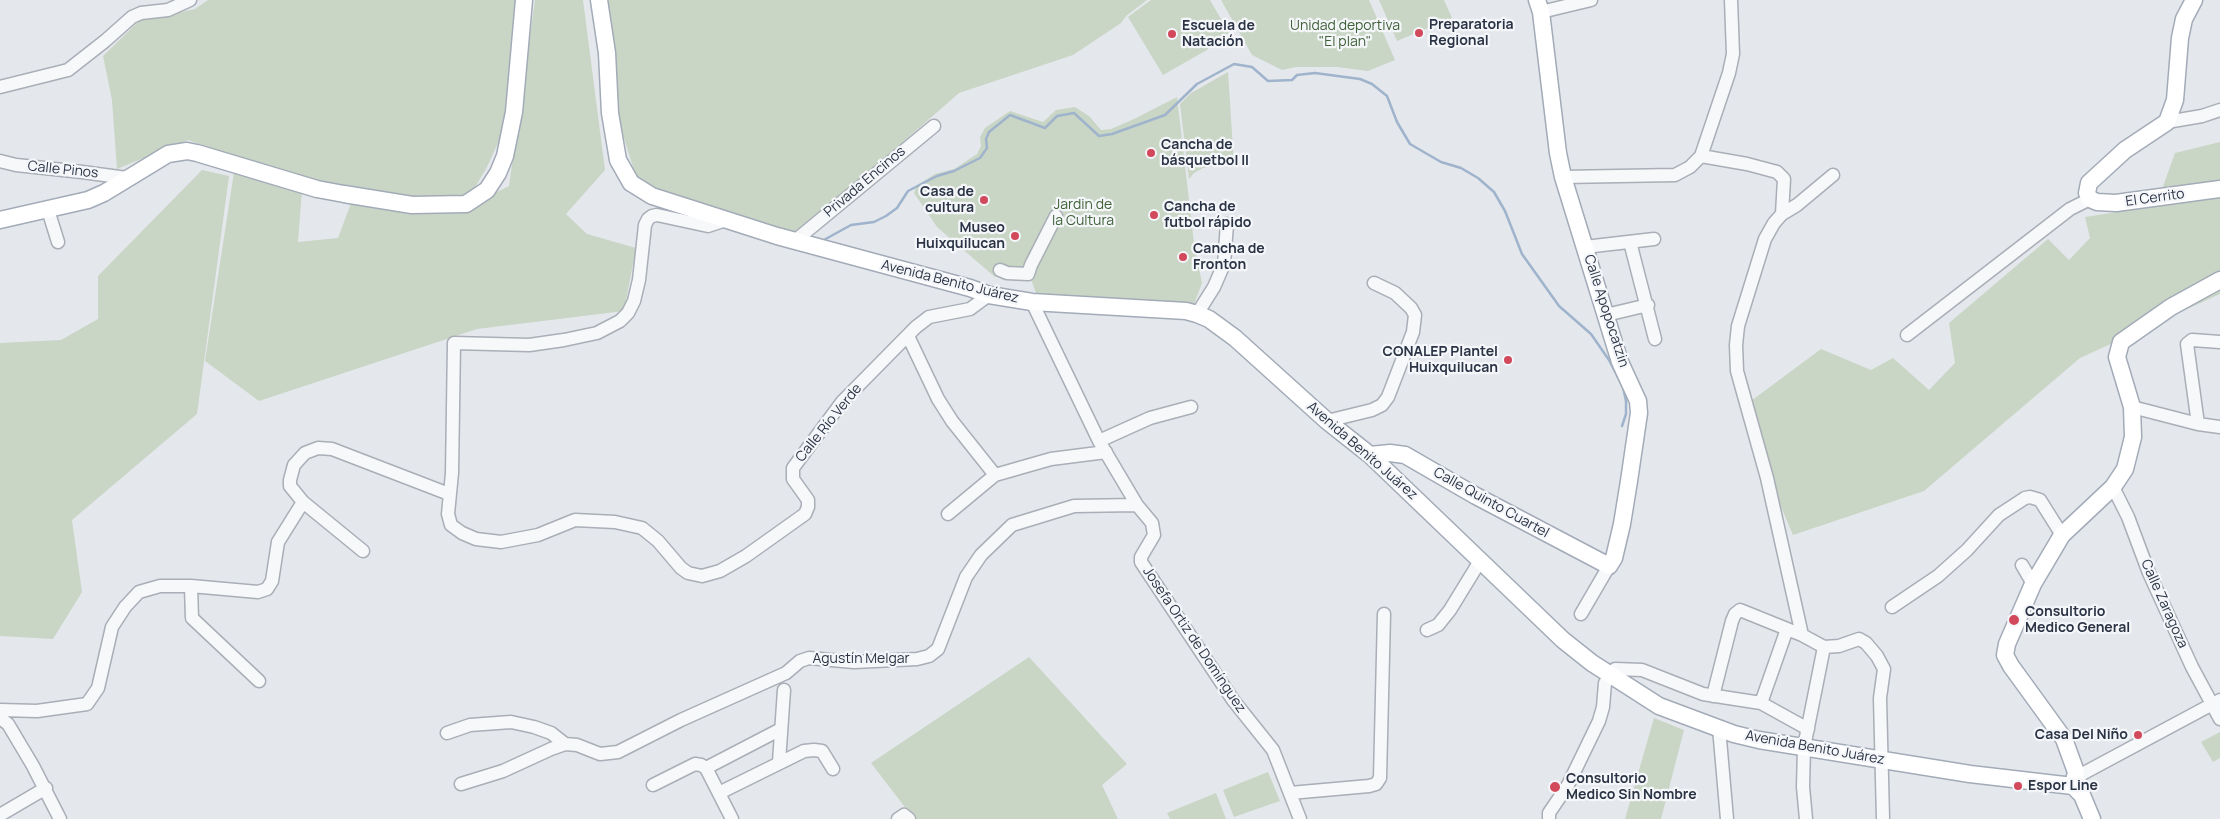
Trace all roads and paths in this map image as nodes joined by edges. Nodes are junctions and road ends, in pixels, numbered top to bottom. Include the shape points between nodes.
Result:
1 (190, 0) edge
2 (524, 0) edge
3 (599, 0) edge
4 (1591, 0) edge
5 (1731, 0) edge
6 (2194, 0) edge
7 (1539, 6) edge
8 (0, 87) edge
9 (2220, 110) edge
10 (2167, 122) junction
11 (934, 126) dead end
12 (1701, 156) junction
13 (0, 161) edge
14 (16, 166) junction
15 (0, 168) edge
16 (1833, 175) dead end
17 (1563, 177) junction
18 (127, 178) junction
19 (2220, 189) edge
20 (2090, 199) junction
21 (48, 210) junction
22 (1782, 214) junction
23 (1056, 216) dead end
24 (0, 220) edge
25 (723, 220) junction
26 (1227, 224) dead end
27 (799, 238) junction
28 (1654, 239) dead end
29 (58, 242) dead end
30 (1630, 242) junction
31 (1585, 247) junction
32 (1000, 270) dead end
33 (2220, 280) edge
34 (1374, 283) dead end
35 (989, 295) junction
36 (1032, 302) junction
37 (1648, 305) junction
38 (1197, 314) junction
39 (1606, 315) junction
40 (1907, 335) dead end
41 (908, 336) junction
42 (1655, 339) dead end
43 (2220, 342) edge
44 (1191, 407) dead end
45 (2132, 407) junction
46 (1327, 421) junction
47 (2198, 424) junction
48 (2220, 426) edge
49 (1099, 441) junction
50 (1106, 452) junction
51 (1370, 455) junction
52 (995, 475) junction
53 (2113, 487) junction
54 (449, 494) junction
55 (303, 502) junction
56 (1137, 505) junction
57 (948, 514) dead end
58 (2062, 535) junction
59 (363, 552) dead end
60 (1480, 561) junction
61 (2022, 565) dead end
62 (1609, 566) junction
63 (2033, 584) junction
64 (191, 586) junction
65 (1892, 607) dead end
66 (1384, 614) dead end
67 (1581, 614) dead end
68 (1787, 629) junction
69 (1426, 630) dead end
70 (1802, 635) junction
71 (1824, 647) junction
72 (1610, 674) junction
73 (259, 681) dead end
74 (784, 690) dead end
75 (1712, 696) junction
76 (1761, 702) junction
77 (2216, 703) edge
78 (0, 710) edge
79 (0, 718) edge
80 (2220, 719) edge
81 (1718, 728) junction
82 (781, 729) junction
83 (1808, 729) junction
84 (447, 733) dead end
85 (564, 744) junction
86 (1804, 747) junction
87 (1882, 760) junction
88 (780, 762) junction
89 (706, 768) junction
90 (833, 769) dead end
91 (461, 784) dead end
92 (654, 785) dead end
93 (2073, 786) junction
94 (46, 788) junction
95 (718, 793) junction
96 (1290, 793) junction
97 (0, 815) edge
98 (60, 819) edge
99 (732, 819) edge
100 (898, 819) edge
101 (909, 819) edge
102 (1300, 819) edge
103 (1549, 819) edge
104 (1727, 819) edge
105 (1806, 819) edge
106 (1883, 819) edge
107 (2092, 819) edge

1 - 8 street via 168,10 132,17 68,70
2 - 18 main road via 514,112 505,156 487,190 466,204 412,205 317,189 186,152 168,154
3 - 25 main road, Avenida Benito Juárez via 614,140 618,160 626,176 652,196
4 - 7 street
5 - 12 street via 1733,54
6 - 10 main road via 2184,19 2175,100
7 - 17 main road, Calle Apopocatzin
9 - 10 street
10 - 20 main road via 2125,150 2089,183 2086,193
11 - 27 street, Privada Encinos
12 - 17 street via 1690,168 1675,175
12 - 22 street via 1777,172 1784,179
13 - 14 street, Calle Pinos
14 - 15 street
14 - 18 street, Calle Pinos
16 - 22 street
17 - 31 main road, Calle Apopocatzin
18 - 21 main road via 88,200
19 - 20 main road, El Cerrito via 2116,203
20 - 40 street via 2070,209
21 - 24 main road
21 - 29 street
22 - 70 street via 1765,240 1738,326 1736,354 1737,371 1767,478
23 - 32 street via 1028,274
25 - 27 main road, Avenida Benito Juárez
25 - 54 street via 708,226 652,216 645,225 634,301 620,321 596,333 529,344 454,343
26 - 38 street via 1224,264
27 - 35 main road, Avenida Benito Juárez
28 - 30 street
30 - 31 street
30 - 37 street
31 - 39 main road, Calle Apopocatzin
33 - 45 main road via 2171,307 2121,342 2116,357
34 - 46 street via 1395,293 1412,308 1414,332 1382,405
35 - 36 main road, Avenida Benito Juárez
35 - 41 street, Calle Río Verde via 970,309 929,317
36 - 38 main road, Avenida Benito Juárez
36 - 49 street, Josefa Ortiz de Domínguez
37 - 39 street
37 - 42 street
38 - 46 main road, Avenida Benito Juárez via 1235,338
39 - 62 main road, Calle Apopocatzin via 1620,362 1638,401 1639,413 1622,524
41 - 52 street via 952,422
41 - 54 street, Calle Río Verde via 842,402 795,464 793,479 808,500 805,514 720,572 702,576 688,573 642,528 615,522 575,520 538,535 501,542 476,539 451,525
43 - 47 street via 2192,340 2187,344
44 - 49 street via 1150,418
45 - 47 street
45 - 53 main road via 2131,445 2125,468
46 - 51 main road, Avenida Benito Juárez
47 - 48 street
49 - 50 street, Josefa Ortiz de Domínguez
50 - 52 street via 1051,459
50 - 56 street, Josefa Ortiz de Domínguez
51 - 60 main road, Avenida Benito Juárez
51 - 62 main road, Calle Quinto Cuartel via 1405,455
52 - 57 street
53 - 58 main road
53 - 77 street, Calle Zaragoza via 2128,517 2148,573 2192,667
54 - 55 street via 358,458 318,448 305,453 291,472 290,486
55 - 59 street
55 - 64 street via 278,542 272,581 267,589 258,592
56 - 85 street, Agustín Melgar via 1074,506 1012,524 981,555 966,577 947,631 938,649 929,656 846,662 809,658 786,673 618,752 600,754 577,745
56 - 96 street, Josefa Ortiz de Domínguez via 1152,522 1154,535 1140,557 1141,562 1233,700 1273,750
58 - 63 main road
58 - 65 street via 2040,500 2025,498 1999,515 1968,550 1938,576
60 - 69 street via 1450,610 1438,625
60 - 72 main road, Avenida Benito Juárez via 1563,640
61 - 63 street
62 - 67 street, Calle Apopocatzin
63 - 93 main road via 2005,655 2064,739 2076,772
64 - 73 street via 192,618
64 - 78 street via 160,586 139,592 125,607 112,627 98,688 86,704 37,711
66 - 96 street via 1380,778 1369,786
68 - 70 street
68 - 75 street via 1744,610 1737,611
68 - 76 street
70 - 71 street
71 - 83 street
71 - 87 street via 1859,639 1883,665 1880,698
72 - 75 street via 1622,668 1642,670
72 - 81 main road, Avenida Benito Juárez via 1659,706
72 - 103 street via 1605,683 1599,721 1568,785 1549,813
74 - 82 street
75 - 76 street
76 - 83 street
77 - 80 street, Calle Zaragoza
77 - 93 street via 2082,774
79 - 94 street via 8,724
81 - 86 main road, Avenida Benito Juárez via 1759,740
81 - 104 street
82 - 88 street
82 - 89 street
83 - 86 street
84 - 85 street via 470,725 511,722 551,733
85 - 91 street via 503,771
86 - 87 main road, Avenida Benito Juárez
86 - 105 street
87 - 93 main road, Avenida Benito Juárez
87 - 106 street
88 - 90 street via 804,751 822,751
88 - 95 street
89 - 92 street via 695,764
89 - 95 street
93 - 107 main road via 2082,795
94 - 97 street
94 - 98 street
95 - 99 street
96 - 102 street, Josefa Ortiz de Domínguez
100 - 101 street via 905,815

